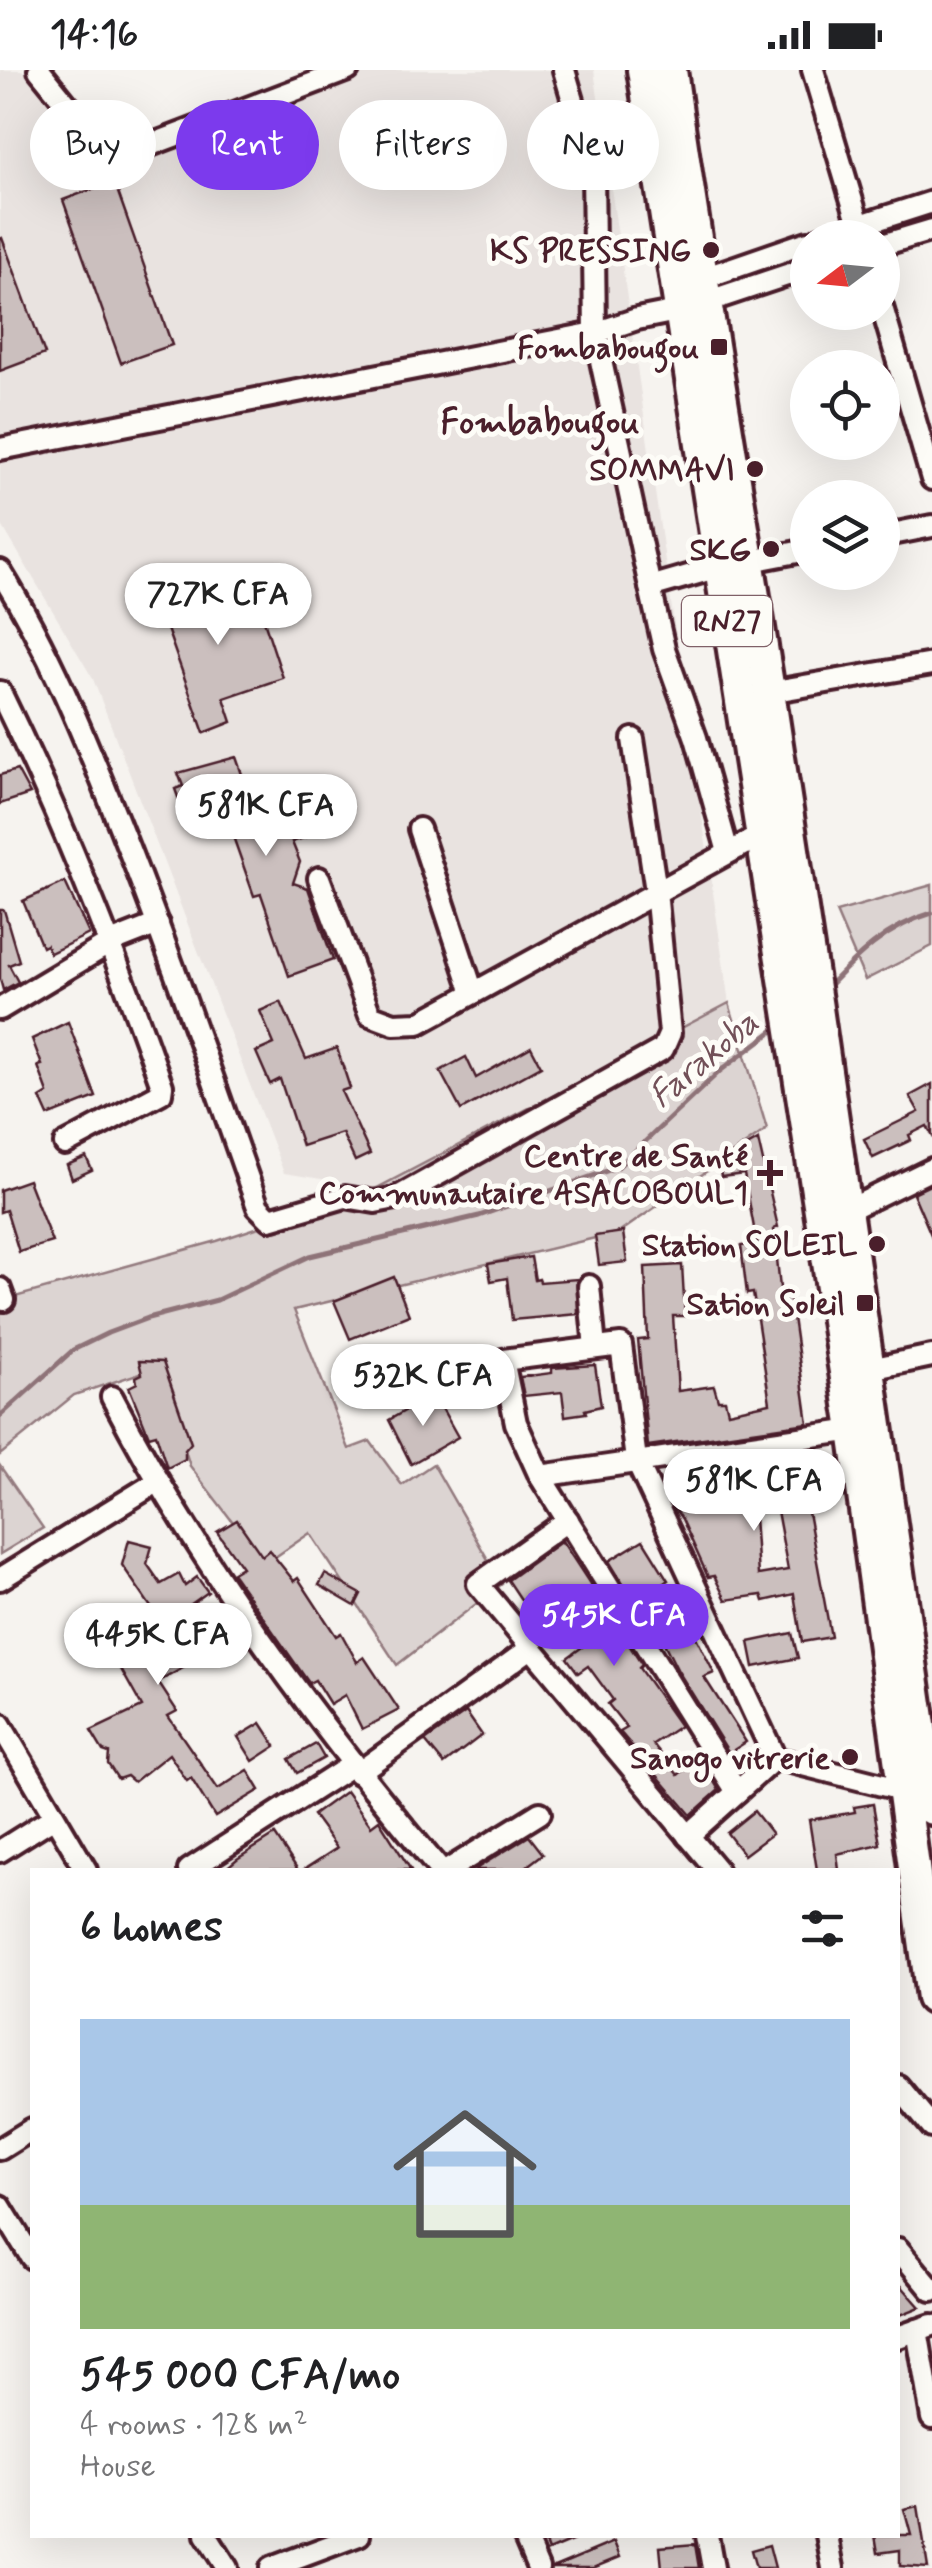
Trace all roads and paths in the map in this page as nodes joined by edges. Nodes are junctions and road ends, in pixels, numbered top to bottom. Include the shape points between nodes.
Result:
1 (40, 70) edge
2 (348, 70) edge
3 (564, 70) edge
4 (644, 70) edge
5 (671, 70) edge
6 (814, 70) edge
7 (932, 202) edge
8 (858, 220) edge
9 (888, 220) edge
10 (932, 230) edge
11 (900, 239) edge
12 (790, 250) edge
13 (790, 272) edge
14 (691, 295) junction
15 (889, 330) edge
16 (595, 333) junction
17 (0, 449) edge
18 (932, 479) edge
19 (932, 526) edge
20 (900, 532) edge
21 (790, 553) edge
22 (733, 564) junction
23 (0, 572) edge
24 (650, 588) junction
25 (932, 664) edge
26 (0, 692) edge
27 (769, 692) junction
28 (633, 739) dead end
29 (420, 829) dead end
30 (760, 835) junction
31 (728, 852) junction
32 (319, 878) dead end
33 (656, 891) junction
34 (158, 924) junction
35 (790, 930) junction
36 (110, 943) junction
37 (473, 992) junction
38 (0, 1009) edge
39 (65, 1144) dead end
40 (932, 1169) edge
41 (834, 1216) junction
42 (840, 1261) junction
43 (589, 1286) dead end
44 (595, 1348) junction
45 (932, 1356) edge
46 (870, 1369) junction
47 (112, 1396) dead end
48 (854, 1430) junction
49 (636, 1460) junction
50 (540, 1476) junction
51 (157, 1482) junction
52 (568, 1520) junction
53 (0, 1579) edge
54 (531, 1648) junction
55 (0, 1724) edge
56 (775, 1758) junction
57 (355, 1769) junction
58 (902, 1790) junction
59 (737, 1792) junction
60 (932, 1809) edge
61 (540, 1812) dead end
62 (54, 1816) junction
63 (688, 1836) junction
64 (0, 1851) edge
65 (85, 1868) edge
66 (192, 1868) edge
67 (442, 1868) edge
68 (447, 1868) edge
69 (715, 1868) edge
70 (932, 1998) edge
71 (900, 2088) edge
72 (932, 2127) edge
73 (30, 2130) edge
74 (0, 2150) edge
75 (0, 2206) edge
76 (900, 2250) edge
77 (30, 2255) edge
78 (932, 2290) edge
79 (916, 2331) edge
80 (932, 2418) edge
81 (208, 2538) edge
82 (352, 2538) edge
83 (525, 2538) edge
84 (708, 2538) edge
85 (828, 2538) edge
86 (227, 2568) edge
87 (272, 2568) edge
88 (538, 2568) edge
89 (713, 2568) edge
90 (833, 2568) edge

1 - 2 street via 94,138 111,150 132,152
3 - 16 street via 594,169
4 - 14 main road, RN27
5 - 14 main road, RN27
6 - 8 street
7 - 9 street
10 - 11 street
12 - 14 street
13 - 14 street
14 - 16 street
14 - 22 main road, RN27
15 - 18 street
16 - 17 street
16 - 24 street
19 - 20 street
21 - 22 street
22 - 24 street
22 - 27 main road, RN27
22 - 30 main road, RN27
23 - 34 street via 72,704
24 - 31 street
25 - 27 street
26 - 36 street
27 - 35 main road, RN27
28 - 33 street
29 - 37 street
30 - 31 street
30 - 35 main road, RN27
31 - 33 street
32 - 37 street via 370,1015 394,1024 419,1022
33 - 34 street via 670,1034 663,1049 396,1198 345,1197 270,1219 258,1207
33 - 37 street
34 - 36 street
35 - 41 main road, RN27
36 - 38 street
36 - 39 street via 162,1090
40 - 41 street
41 - 42 main road, RN27
42 - 46 main road, RN27
42 - 48 main road, RN27
43 - 44 street
44 - 49 street via 620,1345
44 - 50 street via 502,1360 516,1423
45 - 46 street
46 - 60 main road, RN27
47 - 51 street
48 - 49 street
48 - 58 main road, RN27
49 - 50 street
49 - 56 street
50 - 52 street
51 - 53 street
51 - 57 street
52 - 54 street via 478,1584
52 - 59 street
54 - 57 street
54 - 63 street
55 - 62 street
56 - 58 street
56 - 59 street
57 - 66 street
57 - 67 street
58 - 70 main road, RN27
59 - 63 street
61 - 68 street
62 - 64 street
62 - 65 street
63 - 69 street
71 - 72 street
73 - 74 street
75 - 77 street
76 - 78 street
79 - 80 street
81 - 86 street
82 - 87 street
83 - 88 street
84 - 89 street
85 - 90 street

